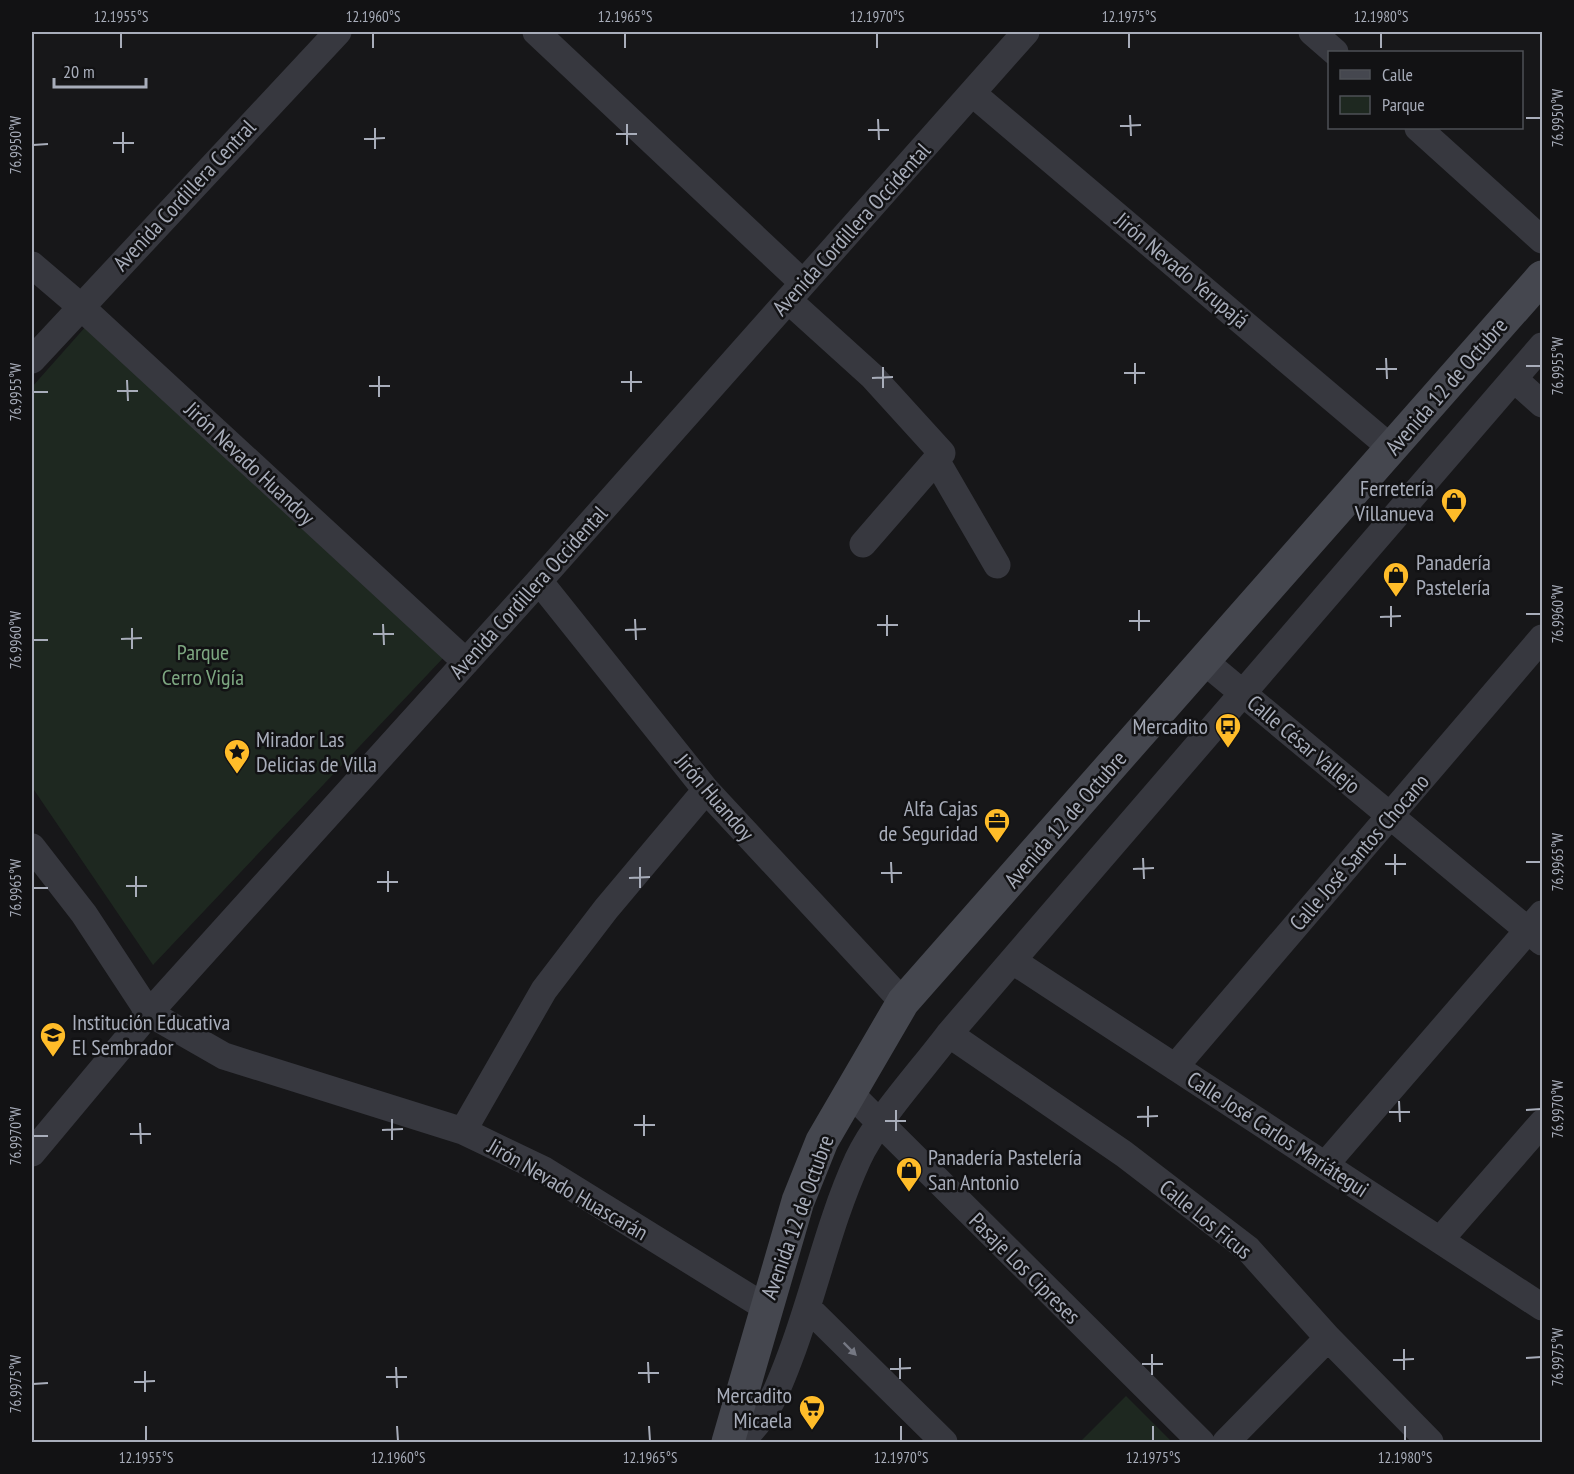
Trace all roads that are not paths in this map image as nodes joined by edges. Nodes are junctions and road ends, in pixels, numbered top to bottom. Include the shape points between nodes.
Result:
1 (338, 32) edge
2 (536, 32) edge
3 (1026, 32) edge
4 (1312, 32) edge
5 (1334, 51) edge
6 (972, 93) junction
7 (1419, 129) edge
8 (1542, 240) edge
9 (32, 266) edge
10 (1542, 277) edge
11 (796, 292) junction
12 (80, 306) junction
13 (1542, 346) edge
14 (32, 360) edge
15 (1514, 379) junction
16 (1542, 404) edge
17 (1392, 448) junction
18 (936, 460) junction
19 (863, 544) dead end
20 (997, 565) dead end
21 (539, 581) junction
22 (1542, 638) edge
23 (1204, 661) junction
24 (466, 662) junction
25 (1243, 693) junction
26 (706, 790) junction
27 (1390, 815) junction
28 (32, 847) edge
29 (1538, 929) edge
30 (1012, 961) junction
31 (903, 1002) junction
32 (149, 1013) junction
33 (949, 1034) junction
34 (1175, 1067) junction
35 (849, 1092) junction
36 (1542, 1123) edge
37 (880, 1124) junction
38 (463, 1131) junction
39 (32, 1153) edge
40 (1325, 1165) junction
41 (1440, 1240) junction
42 (765, 1307) junction
43 (1542, 1307) edge
44 (808, 1308) junction
45 (1328, 1338) junction
46 (728, 1443) edge
47 (740, 1443) edge
48 (944, 1443) edge
49 (1201, 1443) edge
50 (1226, 1443) edge
51 (1430, 1443) edge

1 - 12 street, Avenida Cordillera Central
2 - 11 street
3 - 6 street, Avenida Cordillera Occidental
4 - 5 street
6 - 11 street, Avenida Cordillera Occidental
6 - 17 street, Jirón Nevado Yerupajá
7 - 8 street
9 - 12 street, Jirón Nevado Huandoy
10 - 17 street, Avenida 12 de Octubre
11 - 18 street via 942,453
11 - 21 street, Avenida Cordillera Occidental
12 - 14 street, Avenida Cordillera Central
12 - 24 street, Jirón Nevado Huandoy
13 - 15 street, Avenida 12 de Octubre
15 - 16 street
15 - 25 street, Avenida 12 de Octubre
17 - 23 street, Avenida 12 de Octubre
18 - 19 street
18 - 20 street
21 - 24 street, Avenida Cordillera Occidental
21 - 26 street, Jirón Huandoy
22 - 27 street, Calle José Santos Chocano
23 - 25 street, Calle César Vallejo
23 - 31 street, Avenida 12 de Octubre
24 - 32 street, Avenida Cordillera Occidental
25 - 27 street, Calle César Vallejo
25 - 30 street, Avenida 12 de Octubre
26 - 31 street, Jirón Huandoy
26 - 38 street via 544,990
27 - 29 street, Calle César Vallejo
27 - 34 street, Calle José Santos Chocano
28 - 32 street, Jirón Nevado Huascarán via 84,914
29 - 40 street
30 - 33 street, Avenida 12 de Octubre
30 - 34 street, Calle José Carlos Mariátegui
31 - 35 street, Avenida 12 de Octubre
32 - 38 street, Jirón Nevado Huascarán via 224,1056
32 - 39 street, Avenida Cordillera Occidental
33 - 37 street, Avenida 12 de Octubre
33 - 45 street, Calle Los Ficus via 1124,1154 1248,1249
34 - 40 street, Calle José Carlos Mariátegui
35 - 37 street, Pasaje Los Cipreses
35 - 42 street, Avenida 12 de Octubre via 822,1141 798,1201
36 - 41 street
37 - 44 street, Avenida 12 de Octubre via 859,1156 836,1212
37 - 49 street, Pasaje Los Cipreses
38 - 42 street, Jirón Nevado Huascarán via 544,1170
40 - 41 street, Calle José Carlos Mariátegui
41 - 43 street, Calle José Carlos Mariátegui
42 - 46 street, Avenida 12 de Octubre
44 - 47 street, Avenida 12 de Octubre via 767,1411
44 -> 48 street
45 - 50 street
45 - 51 street, Calle Los Ficus

